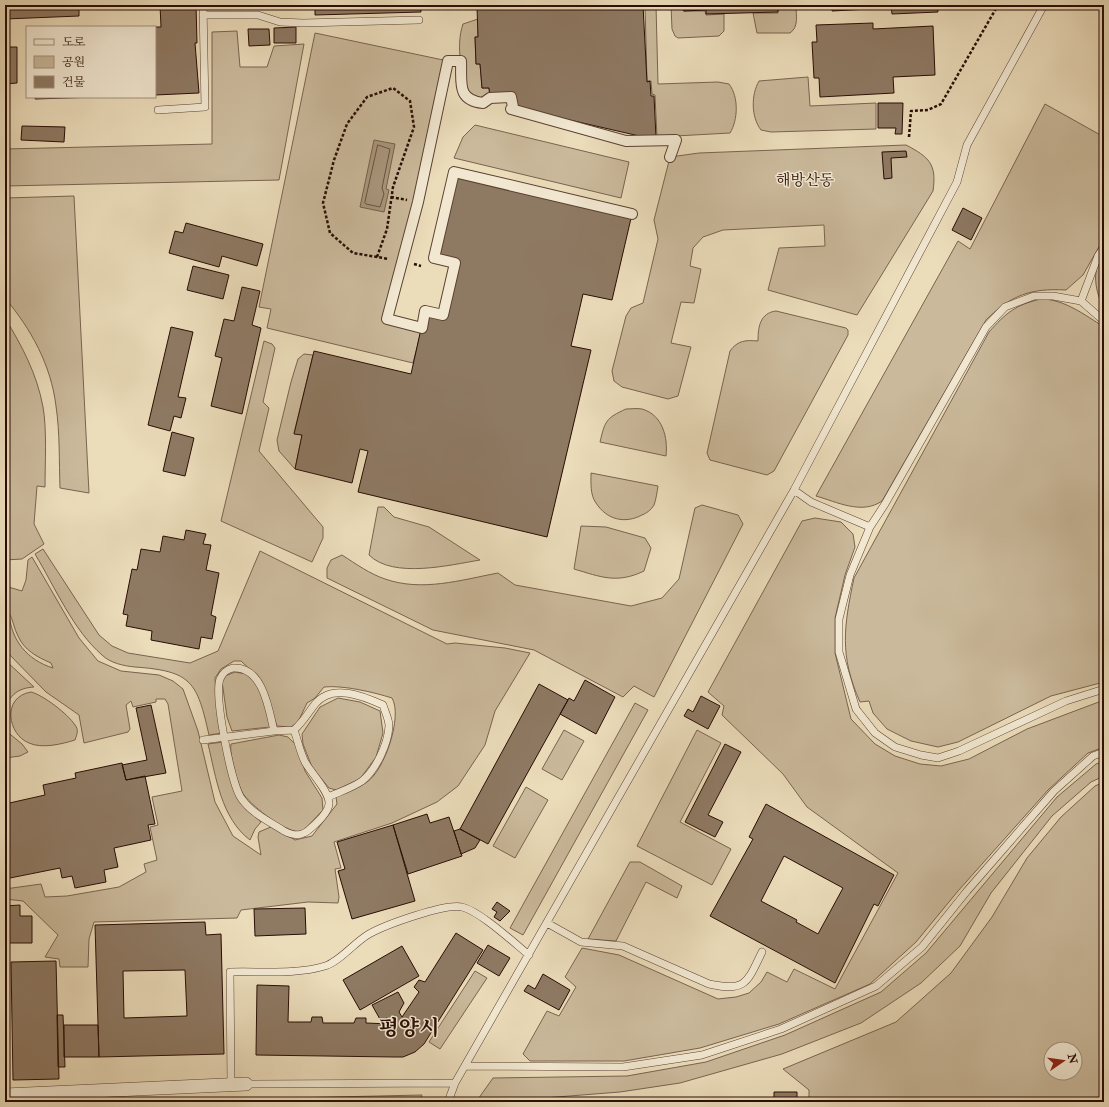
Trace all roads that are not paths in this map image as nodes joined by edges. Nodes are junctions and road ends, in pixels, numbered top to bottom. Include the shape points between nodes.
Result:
1 (203, 5) edge
2 (1044, 5) edge
3 (1098, 5) edge
4 (1104, 9) edge
5 (203, 15) junction
6 (419, 20) dead end
7 (158, 110) dead end
8 (670, 157) dead end
9 (632, 214) dead end
10 (1104, 247) edge
11 (1081, 301) junction
12 (1104, 321) edge
13 (794, 490) junction
14 (870, 527) junction
15 (1104, 689) edge
16 (294, 730) junction
17 (274, 731) junction
18 (225, 737) junction
19 (203, 740) dead end
20 (1104, 752) edge
21 (328, 797) junction
22 (547, 923) junction
23 (762, 952) dead end
24 (529, 955) junction
25 (465, 1066) junction
26 (455, 1083) junction
27 (231, 1084) junction
28 (246, 1084) joint
29 (5, 1095) edge
30 (448, 1102) edge

1 - 5 lane
2 - 13 lane via 968,145 957,182
3 - 4 lane
5 - 6 lane via 258,15 280,22 303,23
5 - 7 lane via 205,107
8 - 9 street via 676,140 626,141 511,109 512,97 490,98 483,103 470,101 462,91 461,61 448,61 418,202 387,319 422,328 426,311 443,315 455,263 434,258 454,172
10 - 11 lane
11 - 12 lane
11 - 14 lane via 1053,296 1034,296 1005,307 986,327
13 - 14 lane via 811,502
13 - 22 lane
14 - 15 lane via 850,575 838,619 839,652 856,709 875,733 895,747 938,758 959,751 1066,701
16 - 17 lane
16 - 21 lane via 304,761
16 - 21 lane via 316,702 326,694 337,692 365,697 383,706 389,725 380,757 364,779
17 - 18 lane
17 - 18 lane via 268,704 259,683 246,671 230,668 224,672 220,680 219,699
18 - 19 lane
18 - 21 lane via 236,789 242,800 264,819 291,834 305,834 325,813 329,804
20 - 25 lane via 1093,756 1054,791 922,947 876,986 781,1029 702,1055 623,1067
22 - 23 lane via 581,942 623,946 709,984 724,988 742,985 749,978
22 - 24 lane
24 - 25 lane
24 - 27 lane via 474,913 461,907 441,909 390,924 368,935 326,966 301,970 230,972
25 - 26 lane
26 - 28 lane
26 - 30 lane
27 - 28 street
27 - 29 street

